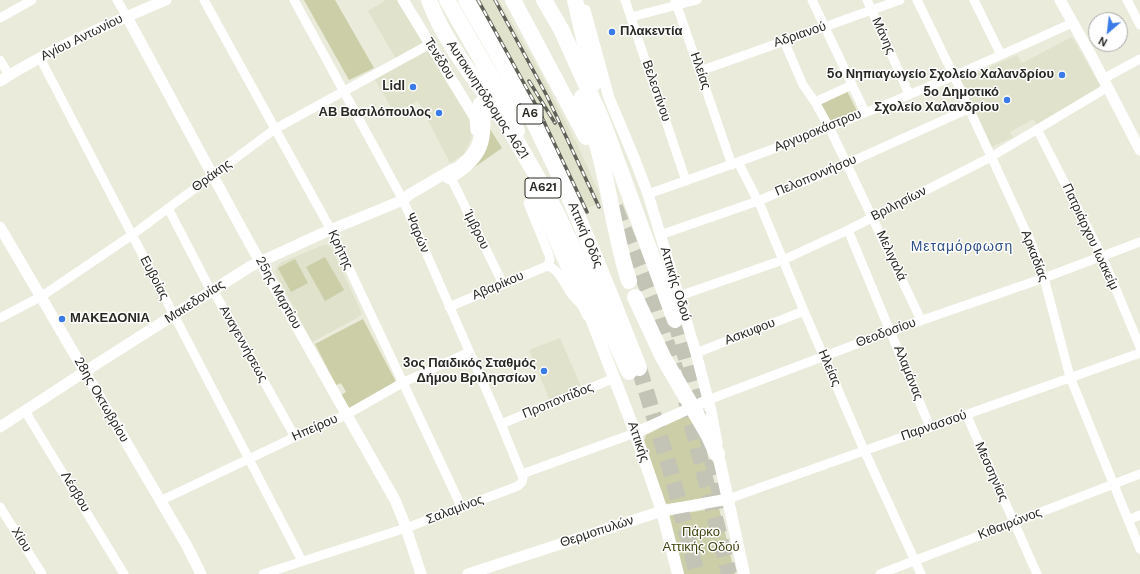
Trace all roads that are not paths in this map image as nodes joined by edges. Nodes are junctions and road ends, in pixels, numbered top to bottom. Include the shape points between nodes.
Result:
1 (32, 0) edge
2 (117, 0) edge
3 (166, 0) edge
4 (204, 0) edge
5 (294, 0) edge
6 (402, 0) edge
7 (422, 0) edge
8 (429, 0) edge
9 (438, 0) edge
10 (447, 0) edge
11 (466, 0) edge
12 (513, 0) edge
13 (525, 0) edge
14 (536, 0) edge
15 (544, 0) edge
16 (575, 0) edge
17 (582, 0) edge
18 (625, 0) edge
19 (697, 0) edge
20 (812, 0) edge
21 (867, 0) edge
22 (900, 0) edge
23 (917, 0) edge
24 (974, 0) edge
25 (1060, 0) edge
26 (1127, 0) edge
27 (675, 3) edge
28 (871, 10) junction
29 (127, 17) junction
30 (0, 18) edge
31 (432, 18) junction
32 (631, 18) junction
33 (1072, 22) junction
34 (1140, 25) edge
35 (825, 26) junction
36 (784, 41) junction
37 (430, 44) junction
38 (1001, 56) junction
39 (40, 58) junction
40 (1140, 59) edge
41 (0, 60) edge
42 (700, 71) junction
43 (954, 76) junction
44 (4, 78) edge
45 (1106, 83) junction
46 (852, 85) junction
47 (344, 91) junction
48 (910, 94) junction
49 (814, 102) junction
50 (968, 109) junction
51 (478, 111) junction
52 (865, 112) junction
53 (593, 128) junction
54 (829, 128) junction
55 (275, 129) junction
56 (1037, 129) junction
57 (1139, 146) edge
58 (991, 157) junction
59 (735, 164) junction
60 (846, 164) junction
61 (213, 176) junction
62 (449, 176) junction
63 (560, 178) junction
64 (686, 181) junction
65 (648, 194) junction
66 (532, 198) junction
67 (403, 200) junction
68 (758, 201) junction
69 (168, 208) junction
70 (545, 216) junction
71 (873, 217) junction
72 (0, 227) edge
73 (331, 230) junction
74 (848, 230) junction
75 (132, 235) junction
76 (660, 235) junction
77 (1140, 242) edge
78 (1102, 256) junction
79 (783, 260) junction
80 (260, 261) junction
81 (547, 266) junction
82 (1044, 278) junction
83 (629, 281) dead end
84 (503, 284) junction
85 (213, 290) junction
86 (42, 296) junction
87 (679, 296) junction
88 (635, 297) dead end
89 (449, 307) junction
90 (804, 311) junction
91 (588, 313) junction
92 (174, 316) junction
93 (0, 318) edge
94 (676, 320) tunnel mouth
95 (921, 320) junction
96 (891, 331) junction
97 (1140, 347) edge
98 (469, 352) junction
99 (696, 353) junction
100 (1140, 353) edge
101 (824, 357) junction
102 (84, 372) junction
103 (628, 373) junction
104 (1070, 377) junction
105 (402, 383) junction
106 (708, 400) junction
107 (692, 407) junction
108 (25, 411) junction
109 (966, 414) junction
110 (346, 415) junction
111 (501, 424) junction
112 (930, 427) junction
113 (0, 428) edge
114 (635, 433) junction
115 (295, 437) junction
116 (864, 450) junction
117 (717, 454) junction
118 (249, 459) junction
119 (522, 474) junction
120 (1140, 474) edge
121 (1113, 484) junction
122 (728, 499) junction
123 (160, 501) junction
124 (0, 507) edge
125 (462, 508) junction
126 (662, 511) junction
127 (1140, 515) edge
128 (1128, 520) junction
129 (1013, 523) junction
130 (406, 528) junction
131 (1140, 550) edge
132 (915, 560) junction
133 (302, 561) junction
134 (42, 574) edge
135 (124, 574) edge
136 (200, 574) edge
137 (263, 574) edge
138 (421, 574) edge
139 (468, 574) edge
140 (678, 574) edge
141 (744, 574) edge
142 (880, 574) edge
143 (921, 574) edge
144 (1037, 574) edge

1 - 30 street
2 - 29 street
3 - 29 street, Αγίου Αντωνίου
4 - 55 street, Κρήτης
5 - 47 street, Ψαρών
6 - 37 street, Τενέδου
7 - 31 highway
8 - 31 highway, Αυτοκινητόδρομος Α621 / Α621
9 - 63 highway via 491,86
10 - 66 highway via 511,112
11 - 63 highway, Αττική Οδός / Α6 via 513,83
12 - 53 highway
13 - 53 highway
14 - 53 highway via 554,32
15 - 53 highway via 576,59
16 - 53 highway
17 - 65 street, Αττικής Οδού via 609,98
18 - 32 street, Βελεστίνου
19 - 27 street
20 - 35 street
21 - 28 street, Μάνης
22 - 28 street, Αδριανού
23 - 43 street, Αρκαδίας
24 - 38 street
25 - 33 street
26 - 34 street
27 - 32 street
27 - 42 street, Ηλείας
28 - 35 street, Αδριανού
28 - 48 street, Μάνης
29 - 39 street, Αγίου Αντωνίου
29 - 61 street, 25ης Μαρτίου
31 - 51 highway via 442,43
31 - 103 highway, Αυτοκινητόδρομος Α621 / Α621 via 512,134 540,182 560,220
32 - 64 street, Βελεστίνου
33 - 38 street, Αργυροκάστρου
33 - 45 street
35 - 36 street, Αδριανού
35 - 46 street
36 - 42 street, Αδριανού
36 - 49 street, Μελιγαλά via 803,85
37 - 47 street, Θράκης
37 - 51 street, Τενέδου
38 - 43 street, Αργυροκάστρου
39 - 44 street, Αγίου Αντωνίου
39 - 75 street, Ευβοίας
40 - 45 street, Βριλησίων
41 - 44 street
42 - 59 street, Ηλείας
43 - 48 street, Αργυροκάστρου
43 - 50 street, Αρκαδίας
45 - 56 street, Βριλησίων
45 - 57 street
46 - 49 street
46 - 52 street
47 - 55 street, Θράκης
47 - 67 street, Ψαρών
48 - 52 street, Αργυροκάστρου
49 - 54 street, Μελιγαλά
50 - 58 street, Αρκαδίας
50 - 60 street, Πελοποννήσου
51 - 62 highway via 483,127 481,141 467,164
51 - 67 street, Μακεδονίας via 476,136 463,162
51 - 70 highway via 515,156
52 - 54 street, Αργυροκάστρου
53 - 83 highway
53 - 94 highway
54 - 59 street, Αργυροκάστρου
54 - 60 street, Μελιγαλά
55 - 61 street, Θράκης
55 - 73 street, Κρήτης
56 - 58 street, Βριλησίων
56 - 78 street, Πατριάρχου Ιωακείμ
58 - 71 street, Βριλησίων
58 - 82 street, Αρκαδίας via 1032,245
59 - 64 street, Αργυροκάστρου
59 - 68 street, Ηλείας
60 - 68 street, Πελοποννήσου
60 - 71 street, Μελιγαλά
61 - 69 street, Θράκης
61 - 80 street, 25ης Μαρτίου
62 - 67 street, Μακεδονίας
62 - 84 street, Ίμβρου
63 - 103 highway, Αττική Οδός / Α6 via 613,300
64 - 65 street, Αργυροκάστρου
65 - 76 street, Αττικής Οδού
66 - 70 highway
66 - 81 street via 549,255
67 - 73 street, Μακεδονίας
67 - 89 street, Ψαρών
68 - 76 street, Πελοποννήσου
68 - 79 street, Ηλείας
69 - 75 street, Θράκης
69 - 85 street, Αναγεννήσεως
70 - 91 highway
71 - 74 street, Βριλησίων
71 - 95 street, Μελιγαλά
72 - 86 street, 28ης Οκτωβρίου
73 - 80 street, Μακεδονίας
73 - 105 street, Κρήτης
74 - 79 street, Βριλησίων
74 - 96 street, Αλαμάνας
75 - 86 street, Θράκης
75 - 92 street, Ευβοίας
76 - 87 street, Αττικής Οδού
77 - 78 street, Θεοδοσίου
78 - 82 street, Θεοδοσίου
78 - 97 street, Πατριάρχου Ιωακείμ
79 - 87 street, Βριλησίων
79 - 90 street, Ηλείας
80 - 85 street, Μακεδονίας
80 - 110 street, 25ης Μαρτίου
81 - 84 street, Αβαρίκου
81 - 91 street via 556,271
82 - 95 street, Θεοδοσίου
82 - 104 street, Αρκαδίας
84 - 89 street, Αβαρίκου
85 - 92 street, Μακεδονίας
85 - 115 street, Αναγεννήσεως
86 - 93 street, Θράκης
86 - 102 street, 28ης Οκτωβρίου
87 - 99 street, Αττικής Οδού
88 - 107 highway via 663,357
89 - 98 street, Ψαρών
90 - 99 street, Ασκυφου
90 - 101 street, Ηλείας
91 - 103 main road, Αττικής
92 - 102 street, Μακεδονίας
92 - 118 street, Ευβοίας
95 - 96 street, Θεοδοσίου
96 - 101 street, Θεοδοσίου
96 - 112 street, Αλαμάνας
98 - 105 street, Ηπείρου
98 - 111 street, Ψαρών
99 - 106 street, Αττικής Οδού
100 - 104 street, Παρνασσού
101 - 106 street, Θεοδοσίου
101 - 116 street, Ηλείας
102 - 108 street, Μακεδονίας
102 - 123 street, 28ης Οκτωβρίου
103 - 111 street, Προποντίδος
103 - 114 main road, Αττικής
104 - 109 street, Παρνασσού
104 - 121 street, Αρκαδίας
105 - 110 street, Ηπείρου
105 - 125 street, Κρήτης
106 - 107 street, Θεοδοσίου
106 - 117 street, Αττικής Οδού
107 - 114 street, Θεοδοσίου
107 - 117 highway
108 - 113 street, Μακεδονίας
108 - 135 street, Λέσβου
109 - 112 street, Παρνασσού
109 - 129 street, Μεσσηνίας
110 - 115 street, Ηπείρου
110 - 130 street, 25ης Μαρτίου via 395,500
111 - 119 street, Ψαρών
112 - 116 street, Παρνασσού
114 - 119 street
114 - 126 main road, Αττικής
115 - 118 street, Ηπείρου
116 - 122 street, Παρνασσού
116 - 132 street, Ηλείας
117 - 122 main road, Αττικής Οδού
118 - 123 street, Ηπείρου
118 - 133 street, Ευβοίας
119 - 125 street, Σαλαμίνος via 521,484
120 - 121 street, Κιθαιρώνος
121 - 128 street, Αρκαδίας
121 - 129 street, Κιθαιρώνος
122 - 126 street, Θερμοπυλών
122 - 141 main road, Αττικής Οδού
123 - 136 street, 28ης Οκτωβρίου via 187,546
124 - 134 street, Χίου
125 - 130 street, Σαλαμίνος
126 - 139 street, Θερμοπυλών
126 - 140 main road, Αττικής
127 - 128 street
128 - 131 street, Αρκαδίας
129 - 132 street, Κιθαιρώνος
129 - 144 street, Μεσσηνίας
130 - 133 street, Σαλαμίνος
130 - 138 street, 25ης Μαρτίου
132 - 142 street, Κιθαιρώνος
132 - 143 street, Ηλείας
133 - 137 street, Σαλαμίνος

